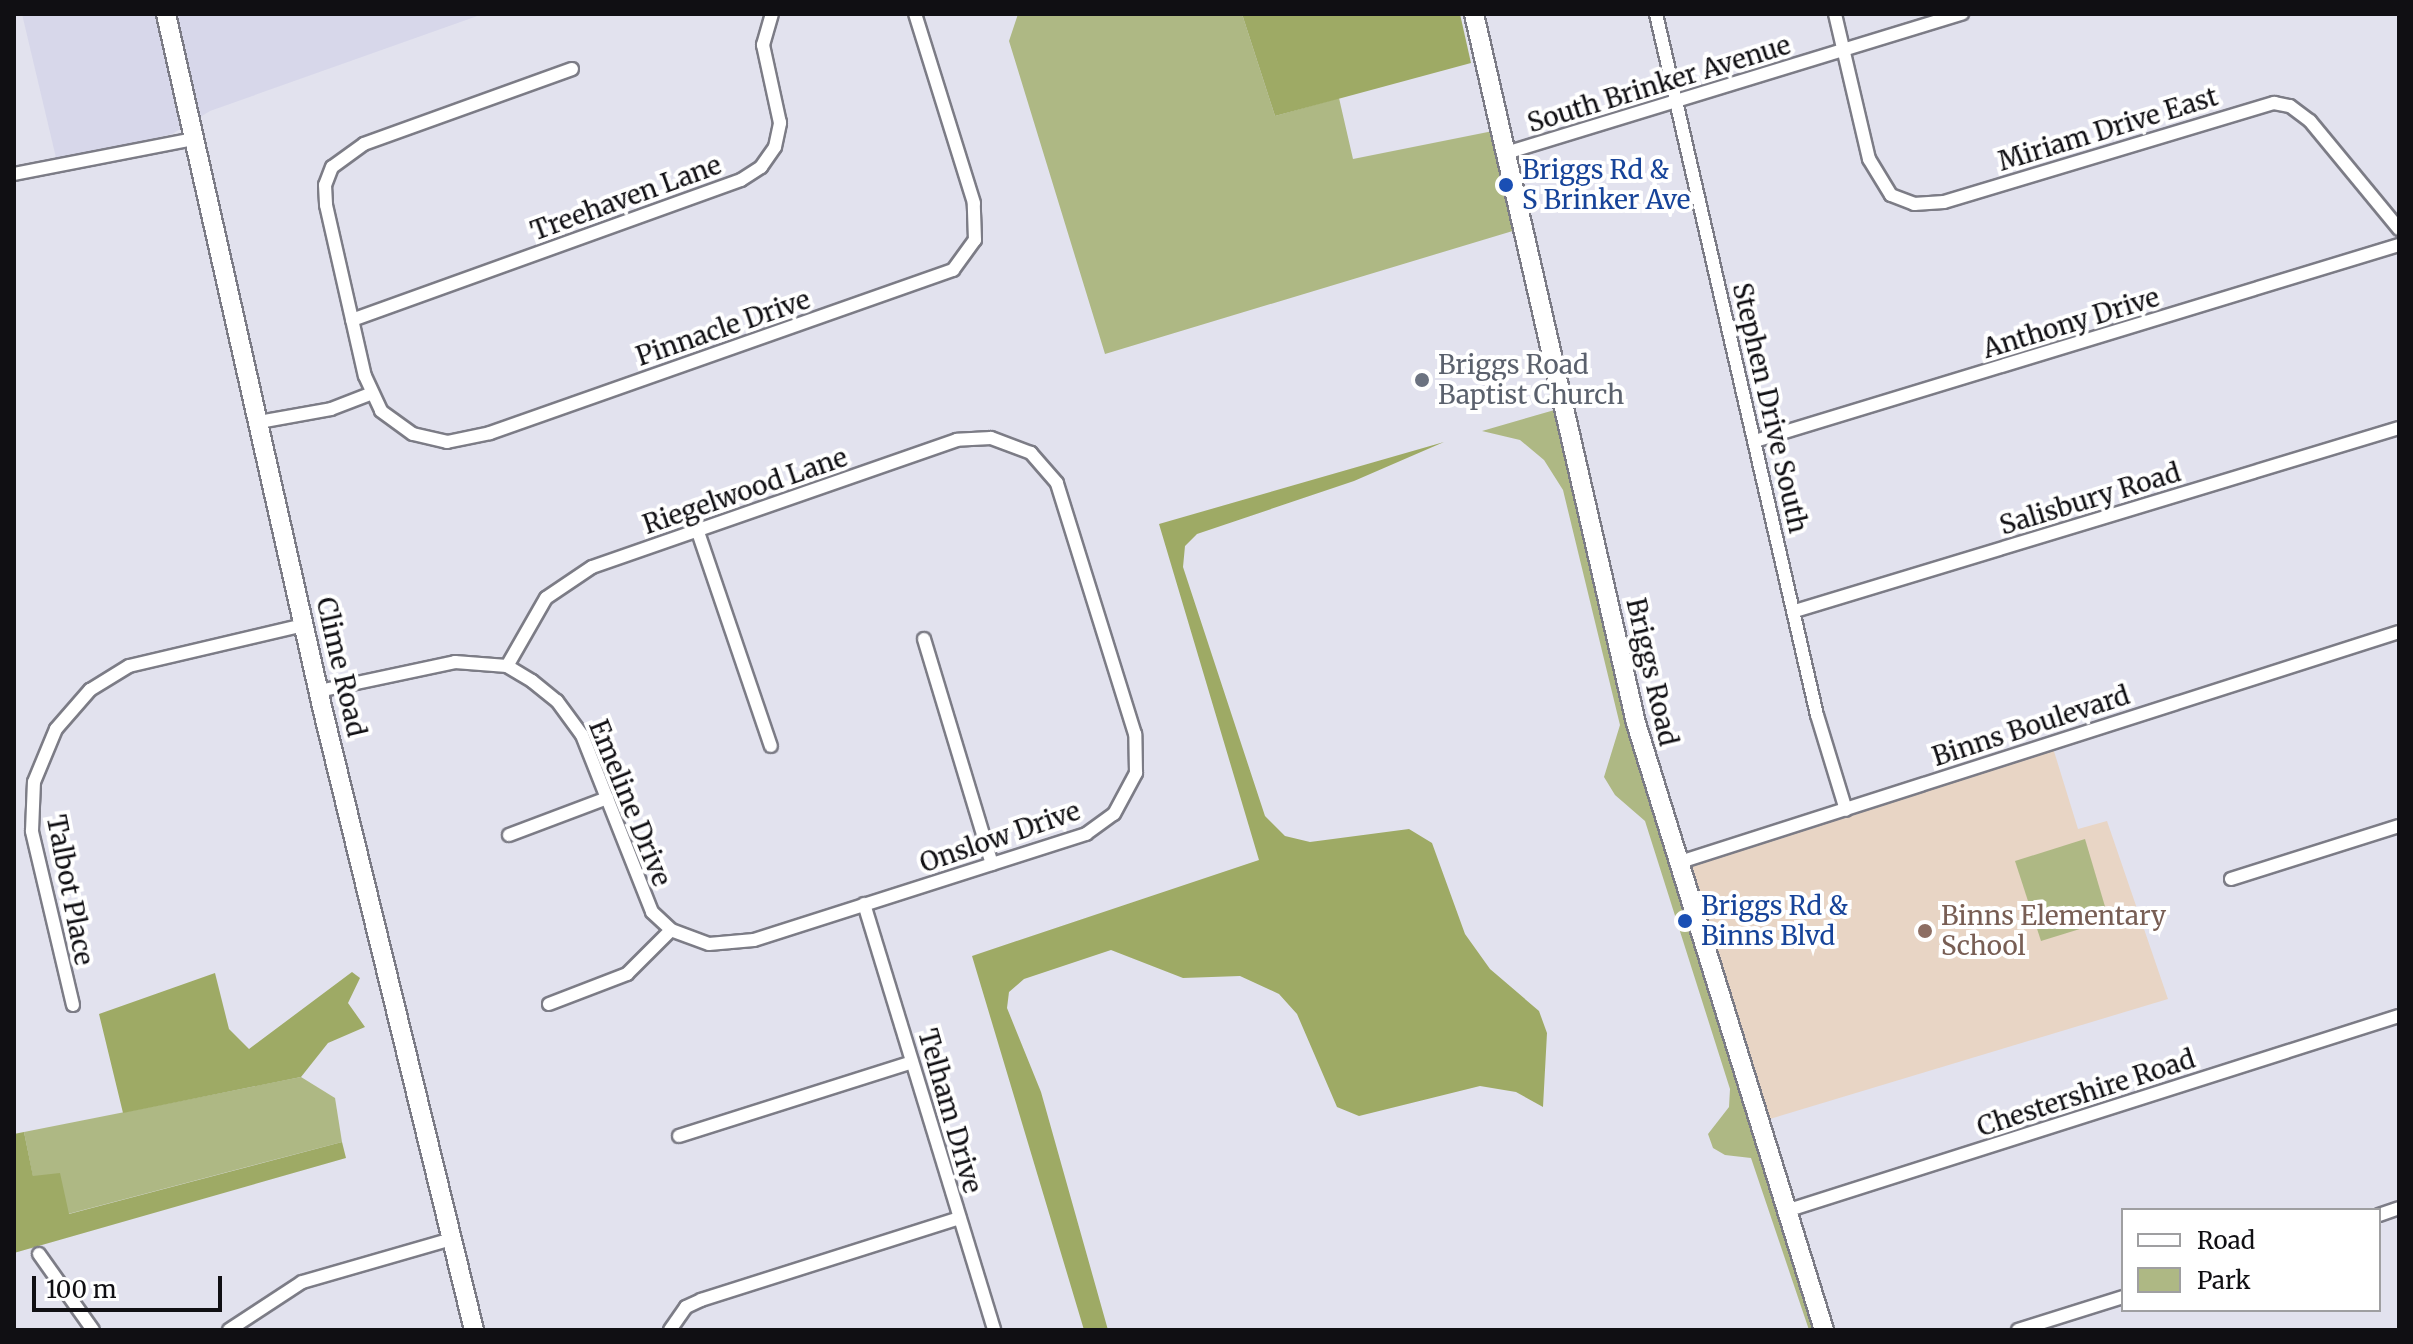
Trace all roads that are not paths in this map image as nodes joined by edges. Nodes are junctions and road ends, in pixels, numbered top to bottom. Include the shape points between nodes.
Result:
1 (166, 14) edge
2 (772, 14) edge
3 (915, 14) edge
4 (1474, 14) edge
5 (1656, 14) edge
6 (1835, 14) edge
7 (1962, 14) edge
8 (1843, 51) junction
9 (572, 69) dead end
10 (1676, 101) junction
11 (194, 139) junction
12 (1506, 153) junction
13 (14, 174) edge
14 (2399, 229) edge
15 (2399, 245) edge
16 (352, 320) junction
17 (370, 394) junction
18 (259, 422) junction
19 (2399, 428) edge
20 (1755, 441) junction
21 (1038, 459) joint
22 (698, 532) junction
23 (1795, 611) junction
24 (304, 625) junction
25 (2399, 632) edge
26 (924, 639) dead end
27 (507, 666) junction
28 (319, 691) junction
29 (771, 746) dead end
30 (607, 798) junction
31 (1846, 810) junction
32 (2399, 826) edge
33 (509, 835) dead end
34 (1677, 863) junction
35 (992, 864) junction
36 (2231, 879) dead end
37 (864, 904) junction
38 (671, 930) junction
39 (549, 1004) dead end
40 (73, 1005) dead end
41 (2399, 1016) edge
42 (912, 1062) junction
43 (679, 1136) dead end
44 (1786, 1211) junction
45 (959, 1218) junction
46 (452, 1239) junction
47 (39, 1254) dead end
48 (2121, 1298) edge
49 (672, 1325) edge
50 (93, 1330) edge
51 (229, 1330) edge
52 (474, 1330) edge
53 (994, 1330) edge
54 (1824, 1330) edge
55 (2018, 1330) edge

1 - 11 street, Clime Road
2 - 16 street, Treehaven Lane via 763,45 780,123 775,147 761,167 741,180
3 - 17 street, Pinnacle Drive via 975,213 975,240 953,270 462,441 413,434 395,424
4 - 12 street, Briggs Road
5 - 10 street, Stephen Drive South
6 - 8 street
7 - 8 street, South Brinker Avenue
8 - 10 street, South Brinker Avenue
8 - 14 street, Miriam Drive East via 1869,159 1891,195 1914,204 1944,202 2274,103 2290,106 2310,121
9 - 16 street via 346,152 325,185
10 - 12 street, South Brinker Avenue
10 - 20 street, Stephen Drive South
11 - 13 street
11 - 18 street, Clime Road
12 - 34 street, Briggs Road via 1636,723
15 - 20 street, Anthony Drive
16 - 17 street
17 - 18 street via 331,409
18 - 24 street, Clime Road
19 - 23 street, Salisbury Road
20 - 23 street, Stephen Drive South
21 - 22 street, Riegelwood Lane via 991,438 957,440
21 - 35 street, Onslow Drive via 1063,499 1138,758 1124,801 1098,827
22 - 27 street, Riegelwood Lane via 592,567 546,598
22 - 29 street
23 - 31 street, Stephen Drive South via 1817,715
24 - 28 street, Clime Road
24 - 40 street, Talbot Place via 129,666 90,690 56,729 34,782 32,831
25 - 31 street, Binns Boulevard
26 - 35 street
27 - 28 street via 429,663
27 - 30 street, Emeline Drive via 573,718
28 - 46 street, Clime Road
30 - 33 street
30 - 38 street, Emeline Drive via 647,902
31 - 34 street, Binns Boulevard
32 - 36 street
34 - 44 street, Briggs Road
35 - 37 street, Onslow Drive
37 - 38 street, Onslow Drive via 724,945
37 - 42 street, Telham Drive
38 - 39 street via 627,974
41 - 44 street, Chestershire Road
42 - 43 street
42 - 45 street, Telham Drive
44 - 54 street, Briggs Road
45 - 49 street via 701,1300
45 - 53 street, Telham Drive
46 - 51 street via 302,1282
46 - 52 street, Clime Road
47 - 50 street
48 - 55 street

